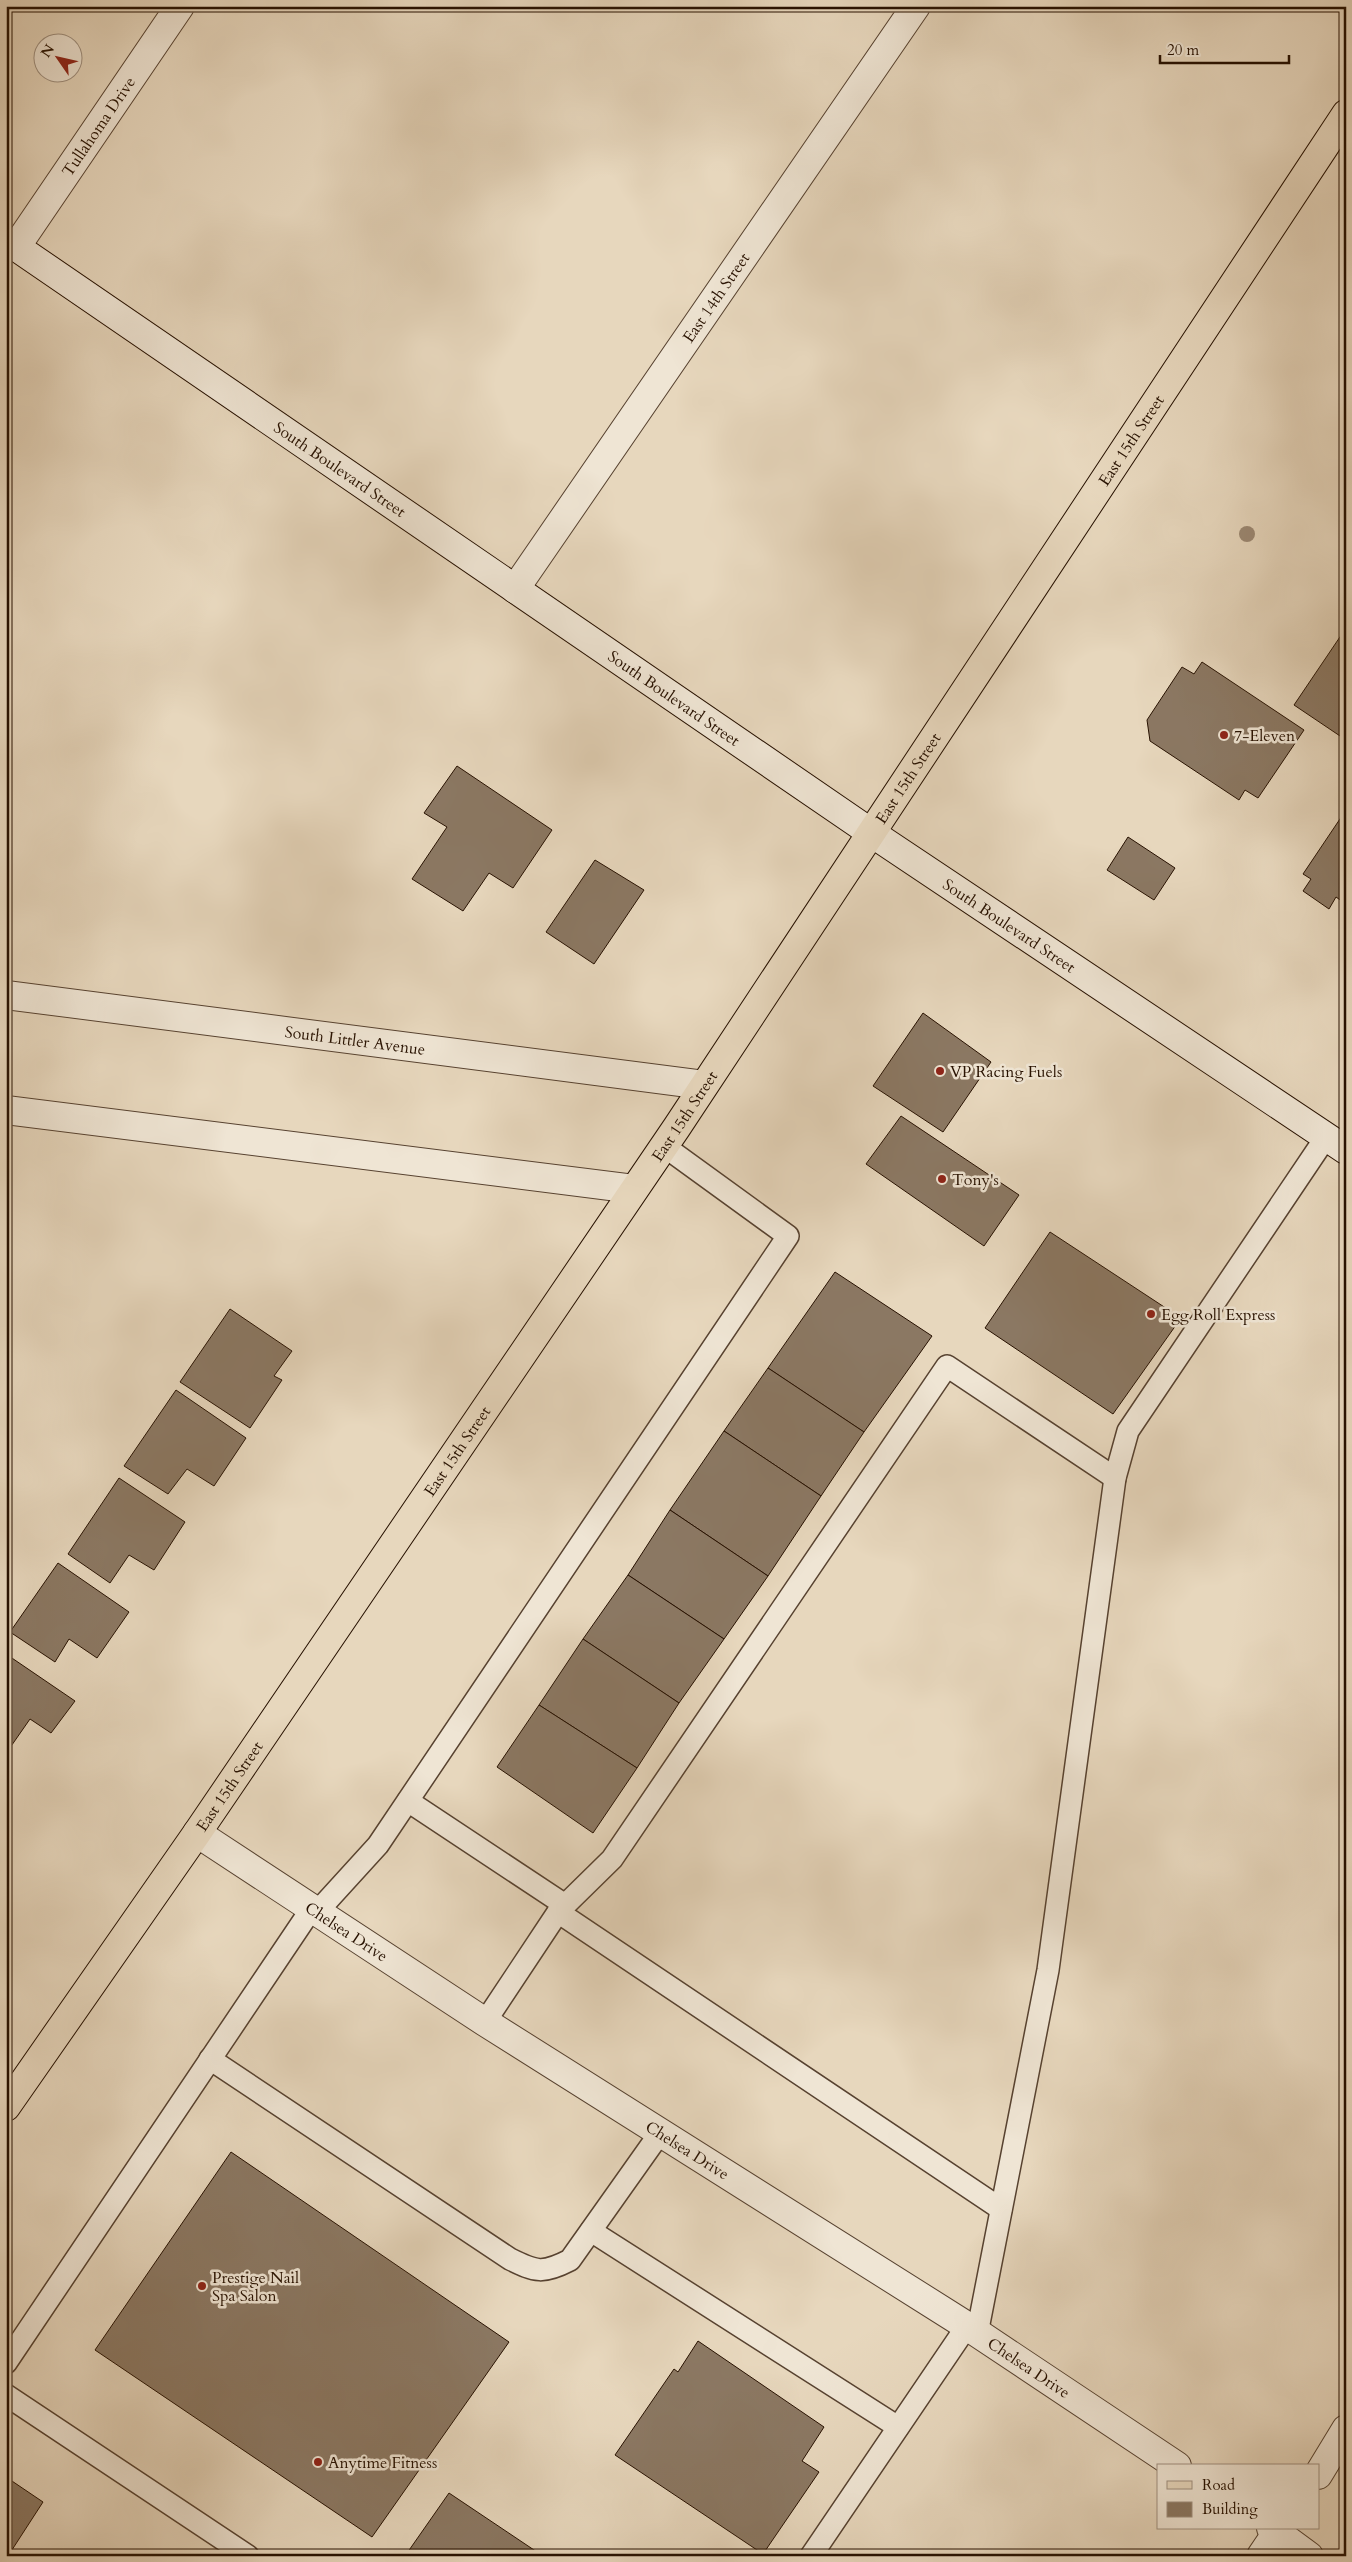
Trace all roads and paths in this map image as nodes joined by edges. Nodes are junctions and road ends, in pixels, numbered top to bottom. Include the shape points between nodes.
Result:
1 (180, 6) edge
2 (916, 6) edge
3 (1346, 114) edge
4 (11, 243) edge
5 (515, 589) junction
6 (870, 832) junction
7 (6, 995) edge
8 (704, 1085) junction
9 (6, 1110) edge
10 (1336, 1144) edge
11 (664, 1146) junction
12 (634, 1189) junction
13 (1115, 1478) junction
14 (408, 1801) junction
15 (197, 1833) junction
16 (562, 1909) junction
17 (315, 1910) junction
18 (485, 2022) junction
19 (210, 2059) junction
20 (6, 2107) edge
21 (660, 2133) junction
22 (1001, 2209) junction
23 (591, 2231) junction
24 (972, 2330) junction
25 (6, 2362) edge
26 (6, 2395) edge
27 (898, 2427) junction
28 (1346, 2429) edge
29 (1174, 2464) edge
30 (1320, 2472) edge
31 (1276, 2530) edge
32 (248, 2556) edge
33 (811, 2556) edge
34 (1261, 2556) edge
35 (1310, 2556) edge

1 - 4 street, Tullahoma Drive
2 - 5 street, East 14th Street
3 - 6 main road, East 15th Street
4 - 5 street, South Boulevard Street
5 - 6 street, South Boulevard Street
6 - 8 main road, East 15th Street
6 - 10 street, South Boulevard Street
7 - 8 street, South Littler Avenue
8 - 11 main road, East 15th Street
9 - 12 street
10 - 13 lane via 1128,1431
11 - 12 main road, East 15th Street
11 - 14 lane via 788,1236
12 - 15 main road, East 15th Street
13 - 16 lane via 947,1366 612,1859
13 - 22 lane via 1048,1970
14 - 16 lane
14 - 17 lane via 378,1845
15 - 17 street, Chelsea Drive
15 - 20 main road, East 15th Street
16 - 18 lane
16 - 22 lane
17 - 18 street, Chelsea Drive
17 - 19 lane
18 - 21 street, Chelsea Drive
19 - 23 lane via 510,2259 533,2270 551,2270 570,2260
19 - 25 lane
21 - 23 lane
21 - 24 street, Chelsea Drive
22 - 24 lane
23 - 27 lane
24 - 27 lane
24 - 29 street, Chelsea Drive
26 - 32 lane
27 - 33 lane
28 - 30 street
31 - 34 street
31 - 35 street

